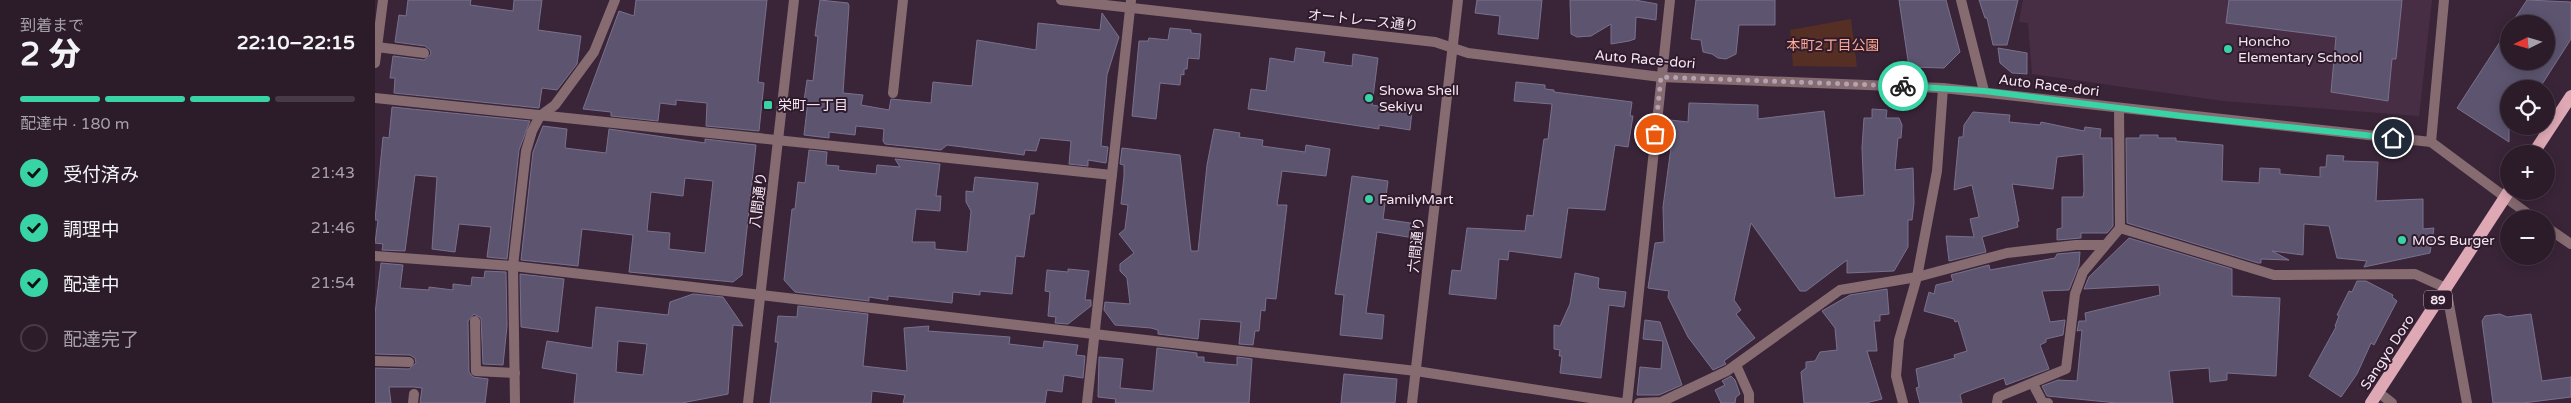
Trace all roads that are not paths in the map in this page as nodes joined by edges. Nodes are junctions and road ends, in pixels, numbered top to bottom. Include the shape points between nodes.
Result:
1 (383, 0) edge
2 (615, 0) edge
3 (794, 0) edge
4 (903, 0) edge
5 (1061, 0) edge
6 (1458, 0) edge
7 (1670, 0) edge
8 (1961, 0) edge
9 (2445, 0) edge
10 (1130, 4) edge
11 (377, 48) junction
12 (1452, 48) junction
13 (424, 53) dead end
14 (375, 63) edge
15 (1661, 77) junction
16 (1943, 88) junction
17 (1984, 91) junction
18 (893, 93) dead end
19 (375, 98) edge
20 (2569, 101) edge
21 (2119, 108) junction
22 (541, 116) junction
23 (779, 142) junction
24 (2431, 142) junction
25 (2539, 145) edge
26 (1112, 175) junction
27 (2500, 189) edge
28 (2503, 200) edge
29 (2514, 200) edge
30 (2525, 210) edge
31 (2120, 228) junction
32 (2555, 233) edge
33 (2571, 244) edge
34 (2104, 245) junction
35 (375, 256) edge
36 (513, 266) junction
37 (1917, 277) junction
38 (2446, 288) junction
39 (761, 296) junction
40 (475, 321) dead end
41 (1094, 334) junction
42 (375, 361) edge
43 (409, 362) dead end
44 (1736, 365) junction
45 (1416, 371) junction
46 (515, 373) junction
47 (2033, 384) junction
48 (2379, 392) junction
49 (515, 403) edge
50 (748, 403) edge
51 (1087, 403) edge
52 (1412, 403) edge
53 (1622, 403) edge
54 (1627, 403) edge
55 (1639, 403) edge
56 (1749, 403) edge
57 (1903, 403) edge
58 (1997, 403) edge
59 (2048, 403) edge
60 (2371, 403) edge
61 (2392, 403) edge
62 (2467, 403) edge

1 - 11 street
2 - 22 street via 594,52 555,105
3 - 23 street, 八間通り
4 - 18 street
5 - 10 street, オートレース通り
6 - 12 street, 六間通り
7 - 15 street
8 - 17 street
9 - 24 street
10 - 12 street, オートレース通り via 1435,42
10 - 26 street
11 - 13 street
11 - 14 street
12 - 15 street, Auto Race-dori via 1469,53
12 - 45 street, 六間通り
15 - 16 street, Auto Race-dori
15 - 54 street
16 - 17 street, Auto Race-dori
16 - 37 street via 1937,171
17 - 21 street, Auto Race-dori
19 - 22 street
20 - 25 main road
21 - 24 street, Auto Race-dori
21 - 31 street
22 - 23 street
22 - 36 street via 526,151
23 - 26 street
23 - 39 street, 八間通り
24 - 27 street
26 - 41 street
28 - 38 main road, Sangyo Doro / 89
29 - 30 street
31 - 34 street
31 - 38 street via 2273,275 2415,274
32 - 33 street
34 - 37 street via 2076,245 2007,254
34 - 47 street via 2083,272 2075,294 2066,369
35 - 36 street
36 - 39 street
36 - 46 street
37 - 44 street via 1840,290
37 - 57 street via 1899,340 1896,376
38 - 48 main road, Sangyo Doro / 89
38 - 62 street
39 - 41 street
39 - 50 street, 八間通り
40 - 46 street via 476,371
41 - 45 street
41 - 51 street
42 - 43 street
44 - 55 street via 1661,402
44 - 56 street via 1749,394
45 - 52 street, 六間通り
45 - 53 street
46 - 49 street
47 - 58 street via 1998,397
47 - 59 street via 2043,403
48 - 60 main road, Sangyo Doro / 89
48 - 61 street

